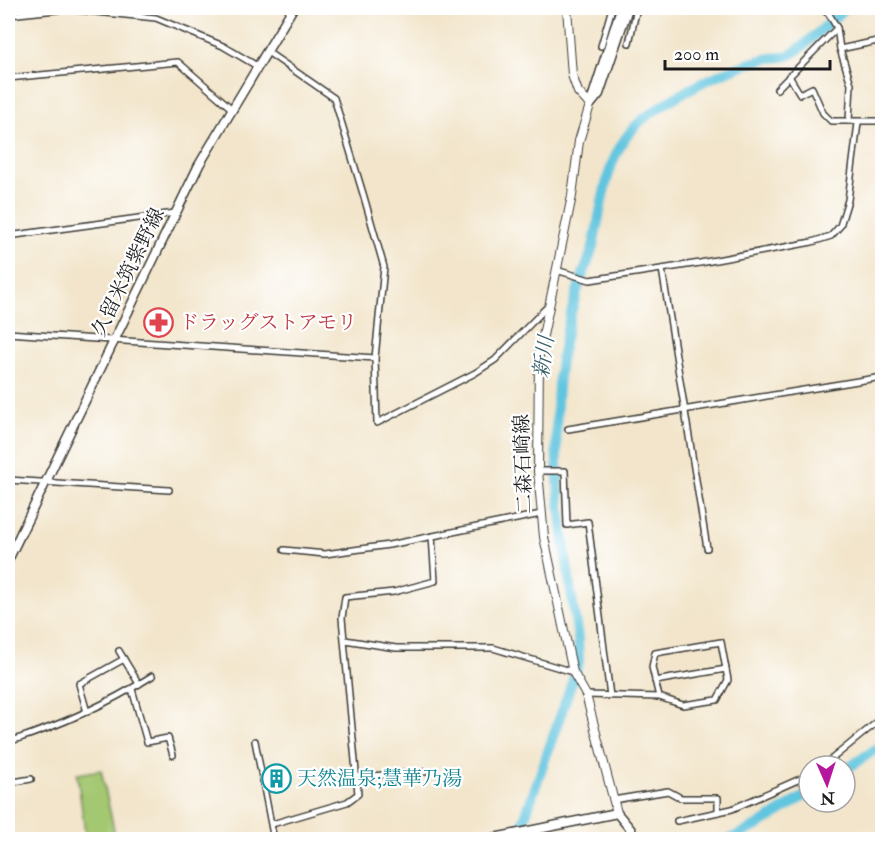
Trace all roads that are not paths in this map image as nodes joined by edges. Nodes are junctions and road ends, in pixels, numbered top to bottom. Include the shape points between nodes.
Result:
1 (293, 8) edge
2 (567, 8) edge
3 (612, 8) edge
4 (621, 8) edge
5 (628, 8) edge
6 (637, 8) edge
7 (820, 8) edge
8 (8, 15) edge
9 (837, 28) junction
10 (882, 40) edge
11 (629, 43) dead end
12 (601, 46) dead end
13 (840, 49) junction
14 (267, 51) junction
15 (257, 66) junction
16 (789, 76) junction
17 (8, 78) edge
18 (777, 89) dead end
19 (590, 105) junction
20 (232, 109) junction
21 (849, 121) junction
22 (882, 121) edge
23 (858, 123) junction
24 (175, 213) junction
25 (8, 236) edge
26 (662, 269) junction
27 (556, 270) junction
28 (548, 306) junction
29 (8, 333) edge
30 (113, 339) junction
31 (375, 358) junction
32 (882, 377) edge
33 (686, 411) junction
34 (568, 429) dead end
35 (538, 471) junction
36 (8, 480) edge
37 (45, 483) junction
38 (169, 490) dead end
39 (541, 514) junction
40 (432, 536) junction
41 (706, 548) dead end
42 (284, 550) dead end
43 (8, 560) edge
44 (345, 640) junction
45 (119, 651) dead end
46 (124, 659) junction
47 (726, 669) junction
48 (573, 672) junction
49 (152, 676) dead end
50 (655, 681) junction
51 (139, 684) junction
52 (132, 689) junction
53 (586, 695) junction
54 (610, 696) junction
55 (659, 697) junction
56 (87, 712) junction
57 (882, 718) edge
58 (255, 741) dead end
59 (8, 742) edge
60 (838, 754) edge
61 (173, 755) dead end
62 (425, 772) dead end
63 (357, 777) junction
64 (31, 779) dead end
65 (797, 780) edge
66 (8, 783) edge
67 (613, 800) junction
68 (718, 812) junction
69 (616, 813) junction
70 (677, 821) dead end
71 (272, 824) junction
72 (274, 840) edge
73 (484, 840) edge
74 (635, 840) edge

1 - 14 main road, 久留米筑紫野線
2 - 19 main road via 572,75 578,92
3 - 12 street
4 - 19 main road
5 - 19 main road via 603,84
6 - 11 street
7 - 9 street
8 - 15 street via 66,9 156,18 223,46
9 - 13 street
9 - 16 street
10 - 13 street
13 - 21 street via 851,84
14 - 15 main road, 久留米筑紫野線
14 - 31 street via 334,98 384,267
15 - 20 main road, 久留米筑紫野線
16 - 18 street
16 - 21 street via 800,94 812,88 826,118
17 - 20 street via 178,62
19 - 27 main road, 二森石崎線 via 579,141
20 - 24 main road, 久留米筑紫野線
21 - 23 street
22 - 23 street
23 - 26 street via 848,200 836,232 812,242
24 - 25 street
24 - 30 main road, 久留米筑紫野線
26 - 27 street via 590,280
26 - 33 street
27 - 28 main road, 二森石崎線
28 - 31 street via 495,360 376,423
28 - 35 main road, 二森石崎線 via 538,367
29 - 30 street
30 - 31 street
30 - 37 main road, 久留米筑紫野線
32 - 33 street
33 - 34 street
33 - 41 street
35 - 39 main road, 二森石崎線
35 - 54 street via 565,471 567,525 588,522
36 - 37 street
37 - 38 street
37 - 43 main road, 久留米筑紫野線
39 - 40 street
39 - 48 main road, 二森石崎線
40 - 42 street via 325,554
40 - 44 street via 435,581 394,592 345,597
44 - 48 street via 396,648 492,648
44 - 63 street
45 - 46 street
46 - 51 street
46 - 56 street via 79,684
47 - 50 street
47 - 50 street via 721,642 655,654
47 - 55 street via 728,681 717,700 683,705
48 - 53 main road, 二森石崎線
49 - 51 street
50 - 55 street
51 - 52 street
52 - 56 street
52 - 61 street via 147,742 168,738
53 - 54 street
53 - 67 main road, 二森石崎線
54 - 55 street
56 - 59 street
57 - 60 street
58 - 71 street
62 - 63 street
63 - 71 street via 358,794 347,802
64 - 66 street
65 - 68 street
67 - 68 street via 668,791 681,798 718,798
67 - 69 main road, 二森石崎線
68 - 70 street
69 - 73 main road
69 - 74 main road
71 - 72 street

